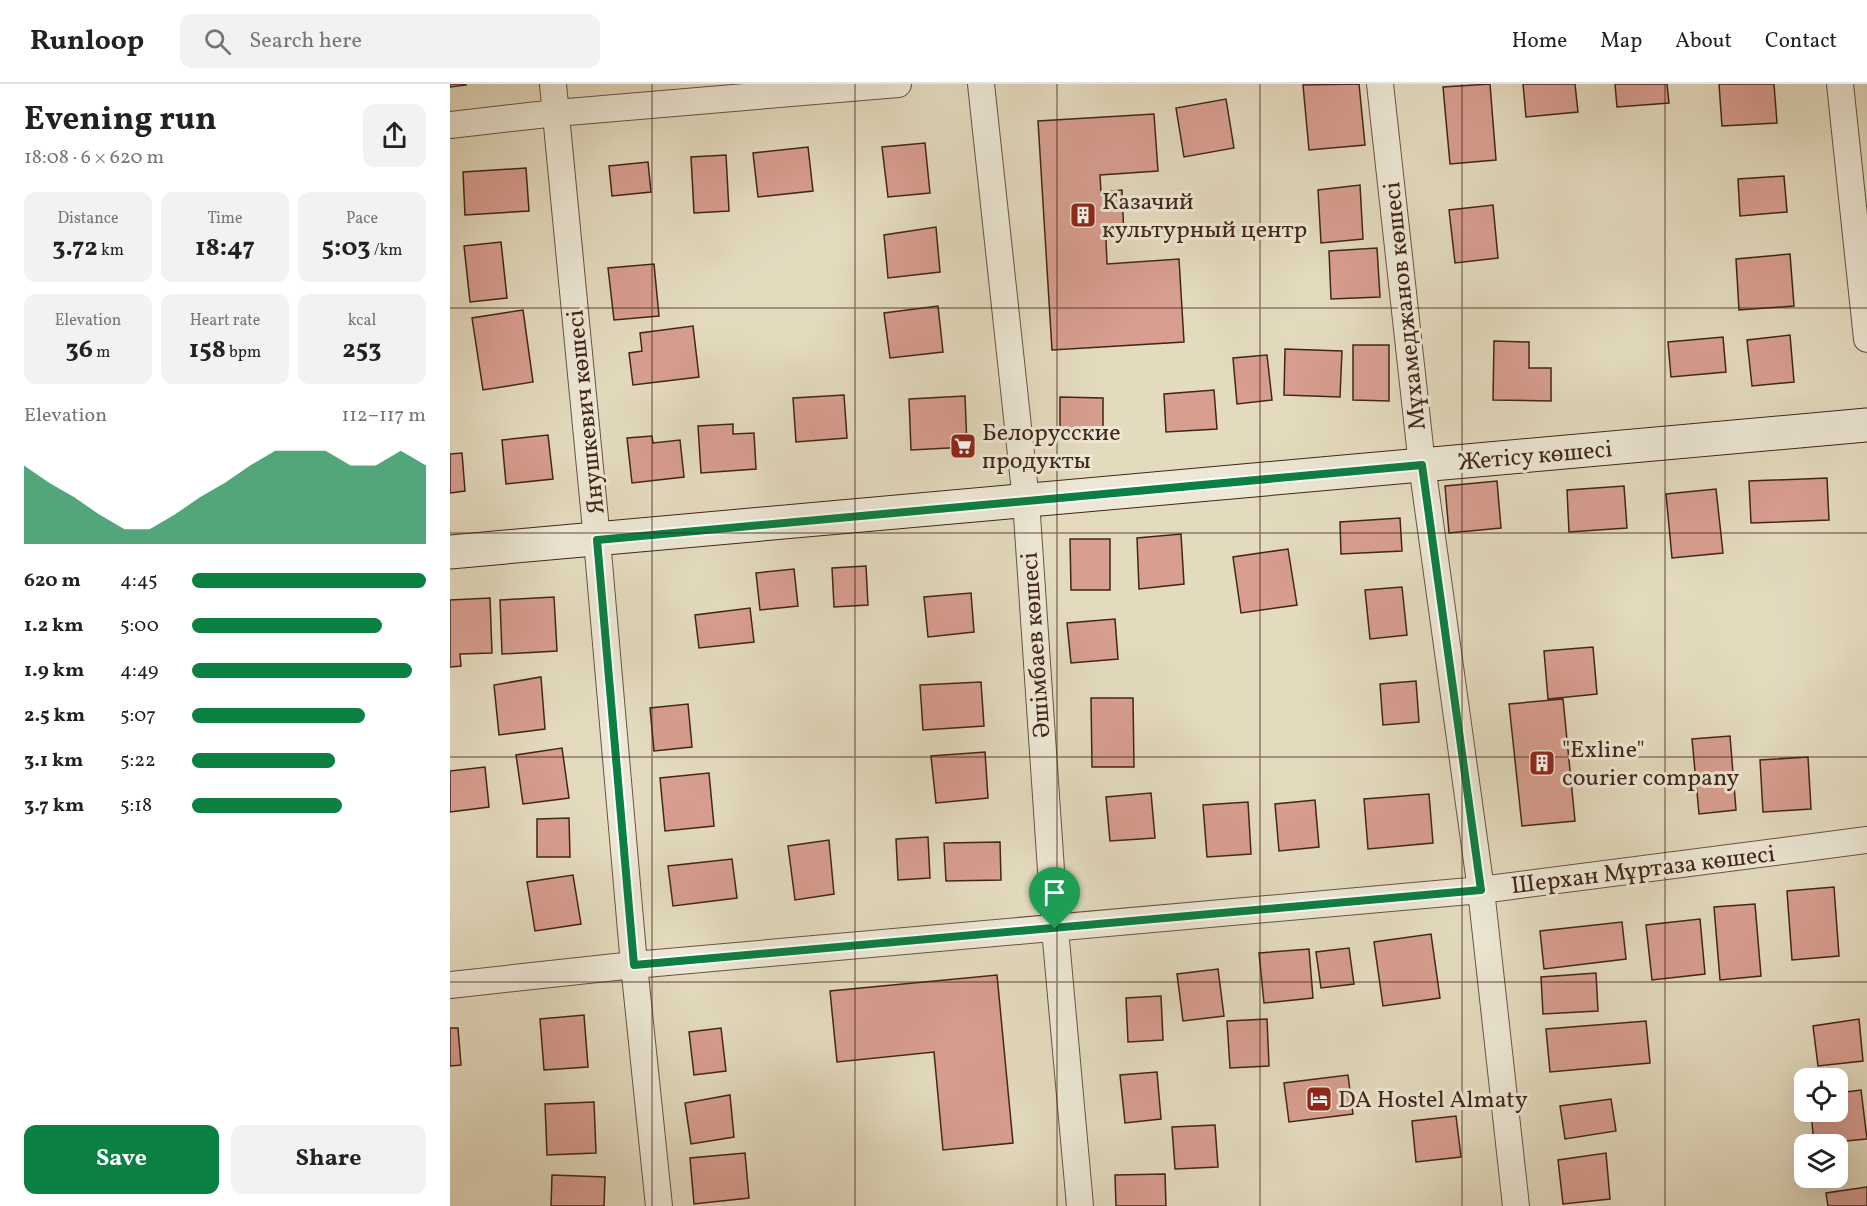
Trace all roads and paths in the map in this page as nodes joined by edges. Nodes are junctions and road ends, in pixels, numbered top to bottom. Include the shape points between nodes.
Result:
1 (553, 84) edge
2 (898, 84) edge
3 (981, 84) edge
4 (1380, 84) edge
5 (1840, 84) edge
6 (556, 113) junction
7 (450, 125) edge
8 (1867, 339) edge
9 (1867, 425) edge
10 (1422, 465) junction
11 (1026, 501) junction
12 (597, 540) junction
13 (450, 552) edge
14 (1867, 840) edge
15 (1481, 890) junction
16 (1055, 929) junction
17 (634, 965) junction
18 (450, 985) edge
19 (659, 1206) edge
20 (1080, 1206) edge
21 (1516, 1206) edge

1 - 6 street, Янушкевич көшесі
2 - 6 street
3 - 11 street, Әшімбаев көшесі
4 - 10 street, Мұхамеджанов көшесі
5 - 8 street
6 - 7 street
6 - 12 street, Янушкевич көшесі
9 - 10 main road, Жетісу көшесі
10 - 11 main road, Жетісу көшесі
10 - 15 street, Мұхамеджанов көшесі
11 - 12 main road, Жетісу көшесі
11 - 16 street, Әшімбаев көшесі
12 - 13 main road, Жетісу көшесі
12 - 17 street, Янушкевич көшесі
14 - 15 street, Шерхан Мұртаза көшесі
15 - 16 street, Шерхан Мұртаза көшесі
15 - 21 street, Мұхамеджанов көшесі
16 - 17 street, Шерхан Мұртаза көшесі
16 - 20 street, Әшімбаев көшесі
17 - 18 street, Шерхан Мұртаза көшесі
17 - 19 street, Янушкевич көшесі

